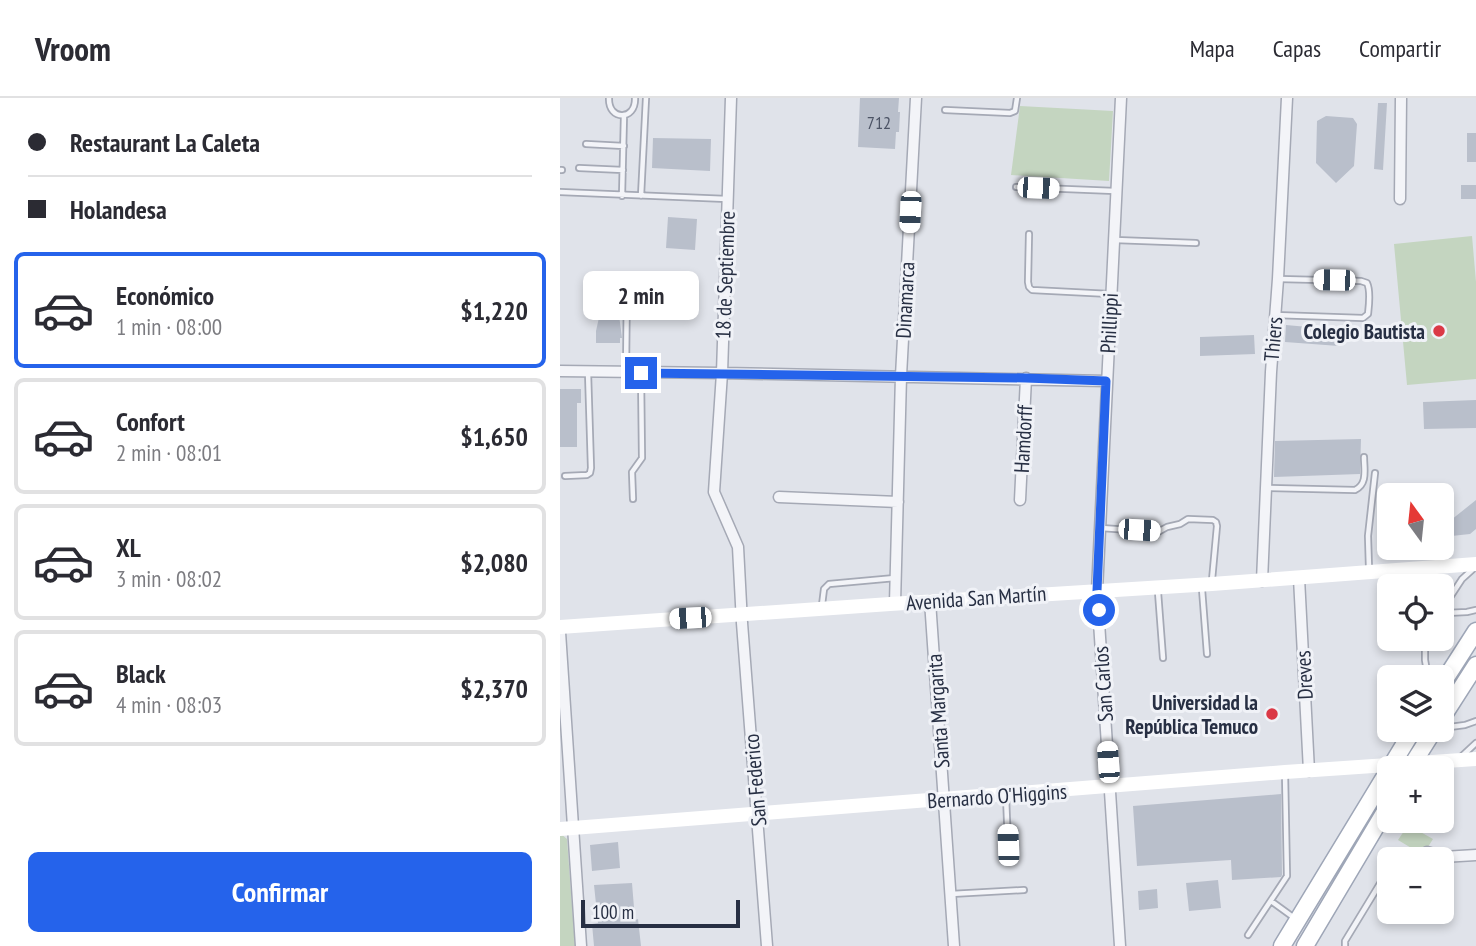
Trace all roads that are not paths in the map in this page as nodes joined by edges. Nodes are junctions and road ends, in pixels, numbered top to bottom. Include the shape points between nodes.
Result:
1 (609, 98) edge
2 (635, 98) edge
3 (646, 98) edge
4 (731, 98) edge
5 (916, 98) edge
6 (1017, 98) edge
7 (1121, 98) edge
8 (1287, 98) edge
9 (1401, 98) edge
10 (945, 110) dead end
11 (624, 115) junction
12 (586, 144) dead end
13 (624, 146) junction
14 (579, 168) dead end
15 (623, 170) junction
16 (1016, 187) dead end
17 (1116, 191) junction
18 (560, 192) edge
19 (622, 196) junction
20 (641, 196) junction
21 (727, 199) junction
22 (1400, 199) dead end
23 (1029, 233) dead end
24 (1114, 240) junction
25 (1196, 243) dead end
26 (604, 278) dead end
27 (1278, 279) junction
28 (1111, 294) junction
29 (1275, 315) junction
30 (560, 372) edge
31 (588, 372) junction
32 (626, 372) junction
33 (641, 373) junction
34 (722, 373) junction
35 (901, 376) junction
36 (1026, 378) junction
37 (1106, 381) junction
38 (1364, 457) dead end
39 (1376, 473) dead end
40 (565, 476) dead end
41 (1266, 488) junction
42 (779, 497) dead end
43 (633, 499) dead end
44 (1020, 500) dead end
45 (898, 502) junction
46 (1100, 528) junction
47 (1476, 566) edge
48 (1391, 571) junction
49 (1370, 573) junction
50 (1396, 574) edge
51 (896, 578) junction
52 (1299, 578) junction
53 (1262, 581) junction
54 (1207, 584) junction
55 (1158, 587) junction
56 (1097, 591) junction
57 (1454, 591) edge
58 (930, 601) junction
59 (895, 603) junction
60 (822, 609) junction
61 (1476, 610) edge
62 (1454, 613) edge
63 (741, 615) junction
64 (560, 629) edge
65 (1476, 632) edge
66 (1207, 654) dead end
67 (1163, 658) dead end
68 (1476, 665) edge
69 (1454, 666) edge
70 (1454, 699) edge
71 (1476, 721) edge
72 (1454, 726) edge
73 (1476, 743) edge
74 (1476, 759) edge
75 (1455, 761) joint
76 (1377, 767) edge
77 (1309, 771) junction
78 (1284, 772) junction
79 (1110, 787) junction
80 (1377, 788) edge
81 (1006, 795) junction
82 (944, 800) junction
83 (758, 814) junction
84 (1377, 825) edge
85 (566, 829) edge
86 (1008, 845) dead end
87 (1476, 855) edge
88 (1454, 856) edge
89 (1377, 888) edge
90 (1024, 890) dead end
91 (951, 894) junction
92 (1271, 901) junction
93 (1298, 921) junction
94 (1248, 935) dead end
95 (1309, 943) edge
96 (581, 946) edge
97 (767, 946) edge
98 (954, 946) edge
99 (1120, 946) edge
100 (1282, 946) edge
101 (1345, 946) edge

1 - 11 lane via 612,111
2 - 11 lane via 633,111
3 - 20 lane
4 - 21 street, 18 de Septiembre
5 - 35 street, Dinamarca
6 - 10 lane via 1015,111 1010,113
7 - 17 street, Phillippi
8 - 27 street, Thiers
9 - 22 street
11 - 13 lane
12 - 13 lane
13 - 15 lane
14 - 15 lane
15 - 19 lane
16 - 17 lane
17 - 24 street, Phillippi
18 - 19 lane
19 - 20 lane
20 - 21 lane
21 - 34 street, 18 de Septiembre
23 - 28 lane via 1028,282 1032,290
24 - 25 lane
24 - 28 street, Phillippi
26 - 32 lane via 625,279 627,285
27 - 29 street, Thiers
27 - 29 lane via 1367,283 1368,314 1363,318
28 - 37 street, Phillippi
29 - 41 street, Thiers
30 - 31 street
31 - 32 street
31 - 40 lane via 590,473
32 - 33 street
33 - 34 street
33 - 43 lane via 642,458 632,472
34 - 35 street
34 - 63 street, 18 de Septiembre via 714,492 738,547
35 - 36 street
35 - 45 street, Dinamarca
36 - 37 street
36 - 44 street, Hamdorff
37 - 46 street, Phillippi
38 - 41 lane via 1364,482 1355,490
39 - 49 lane via 1368,536
41 - 53 street, Thiers
42 - 45 street
45 - 51 street, Dinamarca
46 - 54 lane via 1158,532 1188,519 1213,520 1217,526
46 - 56 street, Phillippi
47 - 48 main road, Avenida San Martín
47 - 57 lane
48 - 49 main road, Avenida San Martín
48 - 50 lane
49 - 52 main road, Avenida San Martín
51 - 59 street, Dinamarca
51 - 60 lane via 829,584 822,593
52 - 53 main road, Avenida San Martín
52 - 77 street, Dreves
53 - 54 main road, Avenida San Martín
54 - 55 main road, Avenida San Martín
54 - 66 lane
55 - 56 main road, Avenida San Martín
55 - 67 lane
56 - 58 main road, Avenida San Martín
56 - 79 street, San Carlos
58 - 59 main road, Avenida San Martín
58 - 82 street, Santa Margarita
59 - 60 main road, Avenida San Martín
60 - 63 main road, Avenida San Martín
61 - 62 lane
63 - 64 main road, Avenida San Martín
63 - 83 street, San Federico
64 - 85 street
65 - 69 main road
68 - 70 main road
71 - 72 lane
73 - 75 lane
74 - 75 main road, Bernardo O'Higgins
76 - 77 main road, Bernardo O'Higgins
77 - 78 main road, Bernardo O'Higgins
78 - 79 main road, Bernardo O'Higgins
78 - 92 lane via 1287,876
79 - 81 main road, Bernardo O'Higgins
79 - 99 street, San Carlos
80 - 93 main road
81 - 82 main road, Bernardo O'Higgins
81 - 86 lane
82 - 83 main road, Bernardo O'Higgins
82 - 91 street, Santa Margarita
83 - 85 main road, Bernardo O'Higgins
83 - 97 street, San Federico
84 - 95 main road
85 - 96 street
87 - 88 street
89 - 101 lane
90 - 91 lane
91 - 98 street, Santa Margarita
92 - 93 lane
92 - 94 lane
93 - 100 main road

